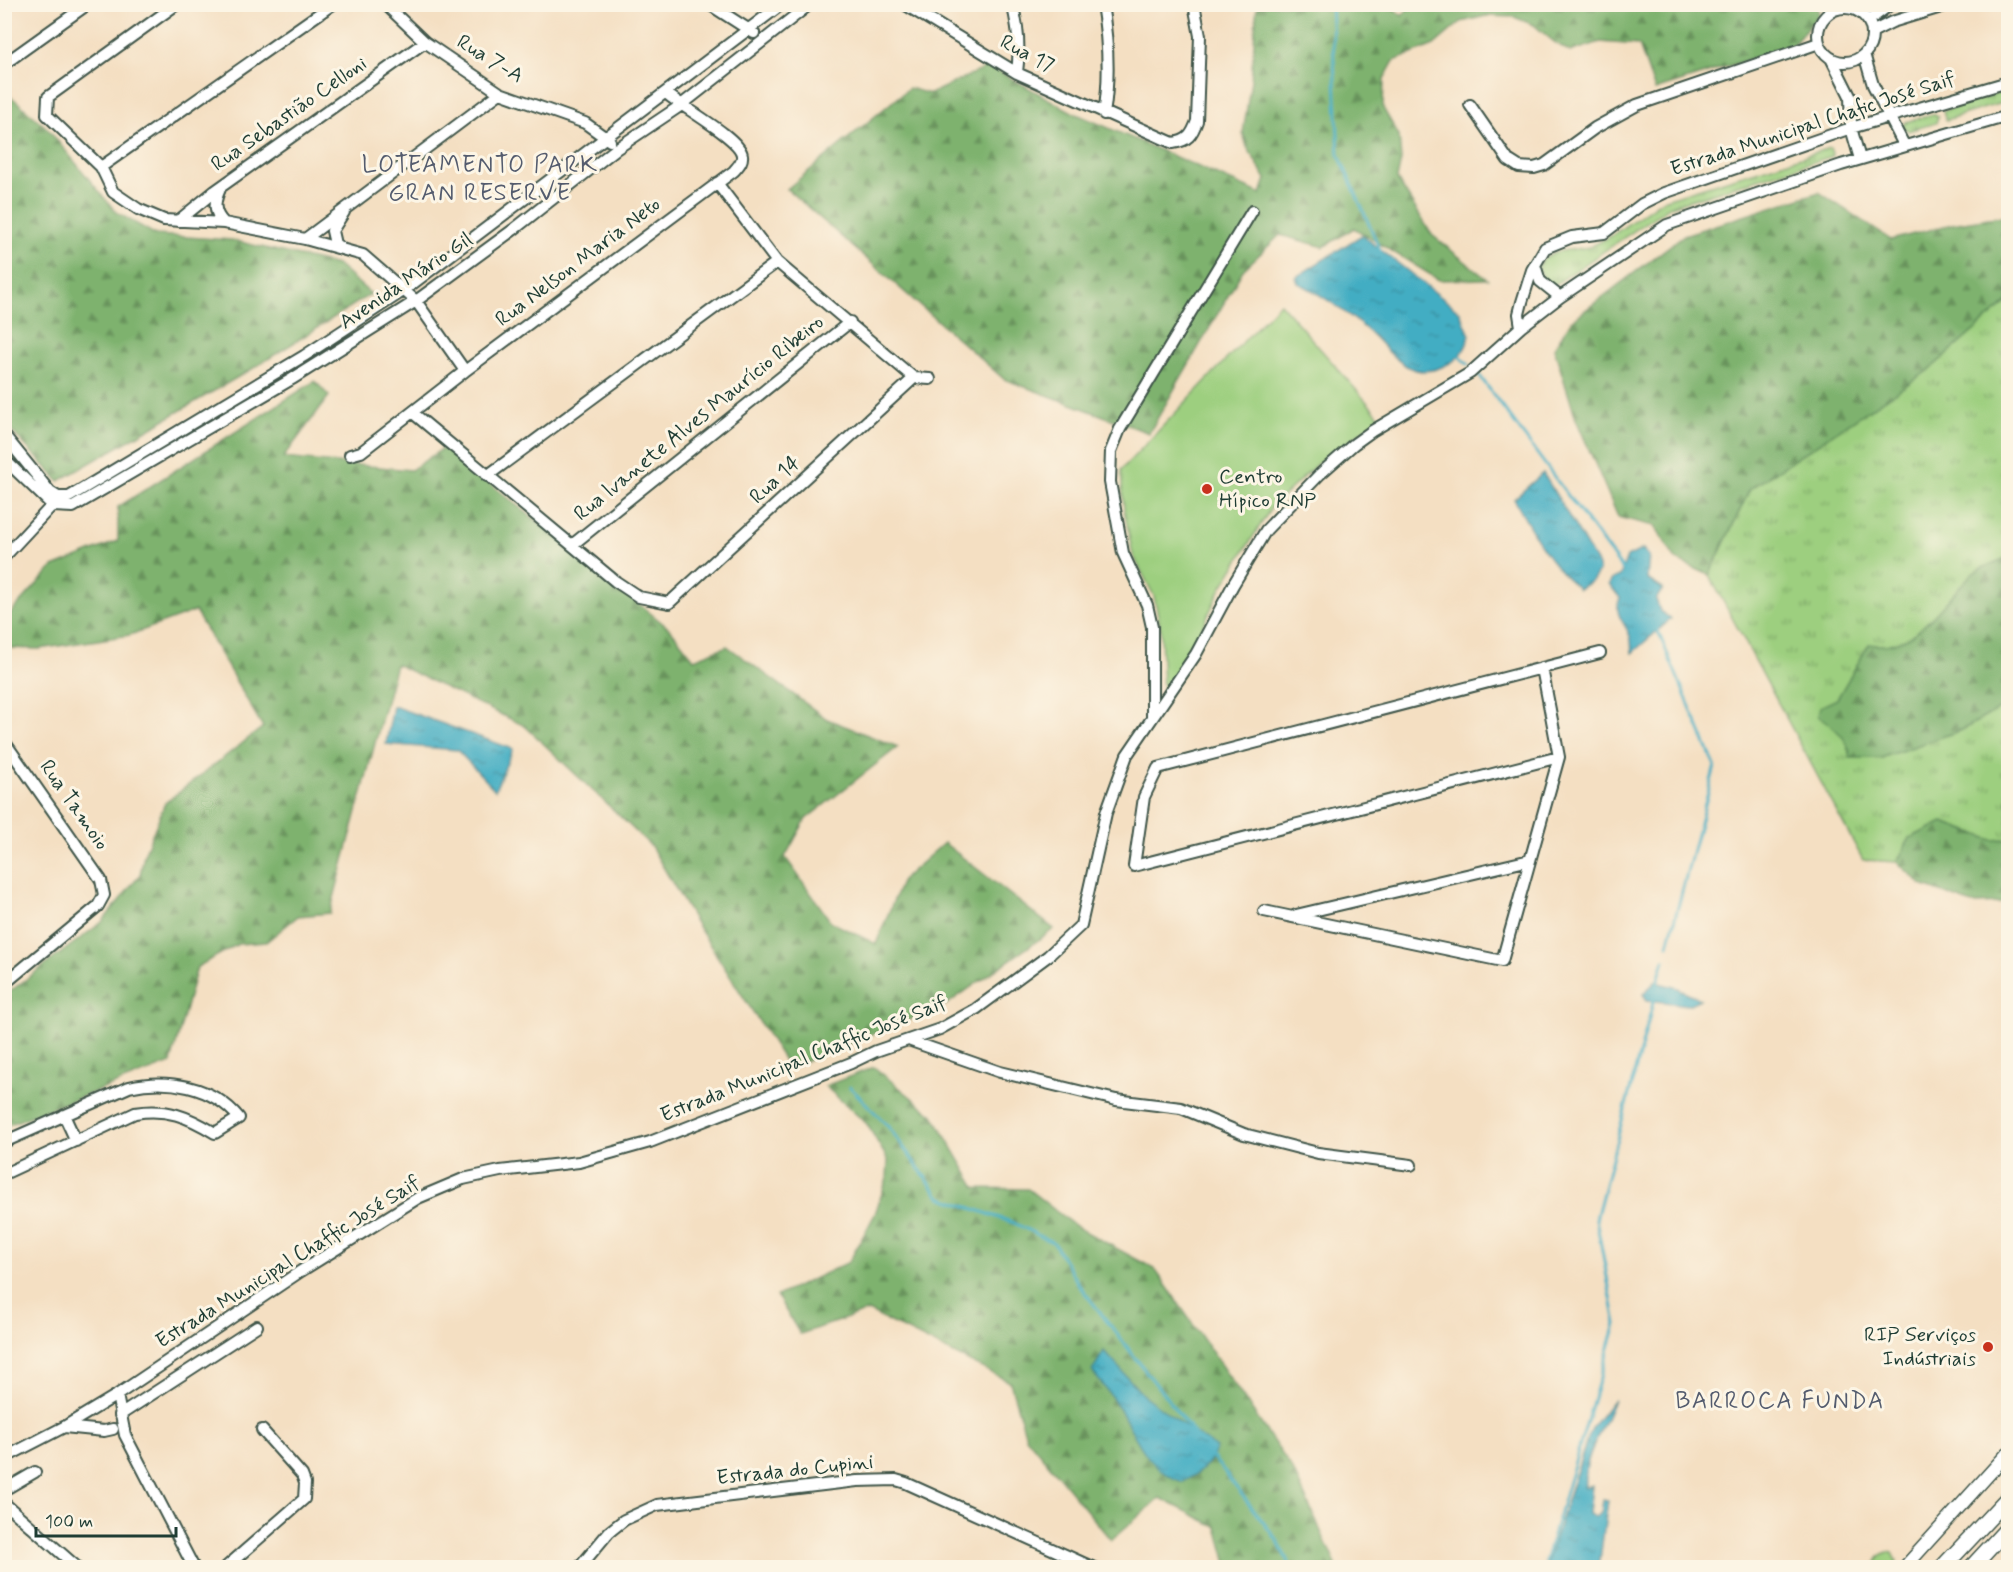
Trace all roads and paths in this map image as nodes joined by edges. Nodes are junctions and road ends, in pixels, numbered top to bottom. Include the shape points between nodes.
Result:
1 (88, 4) edge
2 (177, 4) edge
3 (333, 4) edge
4 (385, 4) edge
5 (709, 4) edge
6 (783, 4) edge
7 (810, 4) edge
8 (904, 4) edge
9 (1012, 4) edge
10 (1102, 4) edge
11 (1194, 4) edge
12 (1892, 4) edge
13 (1930, 4) edge
14 (1946, 4) edge
15 (1951, 4) edge
16 (1830, 8) edge
17 (1868, 21) junction
18 (750, 28) junction
19 (1872, 32) junction
20 (761, 40) junction
21 (425, 42) junction
22 (1820, 43) junction
23 (1863, 54) junction
24 (1831, 58) junction
25 (4, 63) edge
26 (1017, 73) junction
27 (2008, 82) edge
28 (500, 93) junction
29 (666, 93) junction
30 (1470, 105) dead end
31 (680, 106) junction
32 (1104, 114) junction
33 (2008, 116) edge
34 (1890, 117) junction
35 (1851, 128) junction
36 (606, 136) junction
37 (1904, 146) junction
38 (616, 149) junction
39 (1860, 159) junction
40 (101, 167) junction
41 (717, 183) junction
42 (220, 187) junction
43 (349, 205) junction
44 (1252, 211) dead end
45 (502, 215) junction
46 (178, 221) junction
47 (224, 223) junction
48 (513, 230) junction
49 (305, 238) junction
50 (341, 247) junction
51 (777, 262) junction
52 (1535, 264) junction
53 (403, 291) junction
54 (1560, 297) junction
55 (416, 301) junction
56 (850, 322) junction
57 (1521, 327) junction
58 (304, 357) junction
59 (310, 368) junction
60 (465, 371) junction
61 (914, 378) junction
62 (930, 379) dead end
63 (413, 413) junction
64 (203, 425) junction
65 (4, 435) edge
66 (350, 455) dead end
67 (4, 459) edge
68 (487, 476) junction
69 (56, 502) junction
70 (572, 544) junction
71 (4, 556) edge
72 (1600, 653) dead end
73 (1542, 668) junction
74 (1152, 717) junction
75 (6, 746) edge
76 (1558, 757) junction
77 (1530, 860) junction
78 (1264, 911) dead end
79 (1291, 916) junction
80 (4, 984) edge
81 (911, 1041) junction
82 (64, 1115) junction
83 (76, 1141) junction
84 (4, 1142) edge
85 (1411, 1165) dead end
86 (4, 1174) edge
87 (257, 1326) dead end
88 (117, 1395) junction
89 (121, 1418) junction
90 (64, 1427) junction
91 (113, 1429) junction
92 (262, 1430) dead end
93 (125, 1435) junction
94 (2008, 1453) edge
95 (4, 1458) edge
96 (35, 1472) dead end
97 (4, 1490) edge
98 (2008, 1498) edge
99 (4, 1503) edge
100 (2008, 1528) edge
101 (78, 1568) edge
102 (194, 1568) edge
103 (225, 1568) edge
104 (579, 1568) edge
105 (1094, 1568) edge
106 (1904, 1568) edge
107 (1942, 1568) edge
108 (1971, 1568) edge

1 - 25 street
2 - 40 street via 48,96 47,115
3 - 40 street
4 - 21 street, Rua 7-A
5 - 18 street
6 - 18 street, Avenida Mário Gil
7 - 20 street, Avenida Mário Gil
8 - 26 street, Rua 17
9 - 26 street via 1020,48
10 - 32 street via 1106,31
11 - 32 street, Rua 17 via 1200,36 1197,121 1193,134 1184,142 1173,142
12 - 17 street
13 - 14 street
15 - 19 street
16 - 17 street via 1849,8
16 - 22 street via 1820,25
17 - 19 street
18 - 20 street
18 - 29 street, Avenida Mário Gil
19 - 23 street
20 - 31 street, Avenida Mário Gil
21 - 28 street, Rua 7-A
21 - 42 street, Rua Sebastião Celloni
22 - 24 street
22 - 30 street via 1637,105 1534,168 1519,167 1508,160
23 - 24 street via 1851,61
23 - 34 street via 1873,85
24 - 35 street via 1850,96
26 - 32 street, Rua 17
27 - 34 street, Estrada Municipal Chafic José Saif
28 - 36 street, Rua 7-A via 585,123
28 - 43 street
29 - 31 street, Rua Nelson Maria Neto
29 - 36 street, Avenida Mário Gil
31 - 38 street, Avenida Mário Gil
31 - 41 street, Rua Nelson Maria Neto via 735,141 742,152 742,161 734,171
33 - 37 street
34 - 35 street, Estrada Municipal Chafic José Saif
34 - 37 street
35 - 39 street
35 - 52 street, Estrada Municipal Chafic José Saif via 1664,193 1604,232 1552,244
36 - 38 street, Rua 7-A
36 - 45 street, Avenida Mário Gil
37 - 39 street
38 - 48 street, Avenida Mário Gil
39 - 54 street via 1667,225
40 - 46 street via 113,192 138,209 164,220
41 - 51 street
41 - 60 street, Rua Nelson Maria Neto
42 - 46 street, Rua Sebastião Celloni
42 - 47 street via 214,205
43 - 49 street
43 - 50 street via 333,231 335,244
44 - 74 street via 1120,429 1111,451 1110,482 1123,553 1147,605 1152,627
45 - 48 street
45 - 53 street, Avenida Mário Gil
46 - 47 street
47 - 49 street
48 - 55 street, Avenida Mário Gil
49 - 50 street
50 - 53 street via 363,255
51 - 56 street
51 - 68 street
52 - 54 street via 1540,281
52 - 57 street, Estrada Municipal Chafic José Saif via 1519,314
53 - 55 street
53 - 58 street, Avenida Mário Gil
54 - 57 street
55 - 59 street, Avenida Mário Gil
55 - 60 street
56 - 61 street
56 - 70 street, Rua lvanete Alves Maurício Ribeiro
57 - 74 street, Estrada Municipal Chaffic José Saif via 1470,373 1354,444 1266,530 1196,654
58 - 59 street
58 - 64 street, Avenida Mário Gil
59 - 64 street, Avenida Mário Gil
60 - 63 street, Rua Nelson Maria Neto
61 - 62 street
61 - 70 street, Rua 14 via 669,603 639,597
63 - 66 street, Rua Nelson Maria Neto via 361,452
63 - 68 street
64 - 69 street, Avenida Mário Gil via 129,468
65 - 69 street
67 - 69 street
68 - 70 street
69 - 71 street
72 - 73 street
73 - 76 street
73 - 76 street via 1158,768 1144,797 1134,866
74 - 81 street, Estrada Municipal Chaffic José Saif via 1127,755 1106,813 1081,925 1048,956 976,1009
75 - 80 street, Rua Tamoio via 102,880 105,895 98,906
76 - 77 street
77 - 79 street
77 - 79 street via 1502,961
78 - 79 street
81 - 85 street via 1000,1072 1116,1100 1181,1108 1244,1134 1318,1153
81 - 88 street, Estrada Municipal Chaffic José Saif via 876,1051 650,1142 579,1162 463,1179 418,1198
82 - 83 street
82 - 83 street via 129,1087 167,1083 204,1093 239,1118 215,1133 178,1113 135,1113
82 - 84 street
83 - 86 street
87 - 89 street
88 - 89 street
88 - 90 street, Estrada Municipal Chaffic José Saif
89 - 91 street
89 - 93 street
90 - 91 street
90 - 95 street, Estrada Municipal Chaffic José Saif
91 - 93 street
92 - 103 street via 302,1475 304,1499
93 - 102 street
94 - 106 main road
96 - 97 street
98 - 107 highway
99 - 101 street
100 - 108 highway
104 - 105 street, Estrada do Cupini via 609,1532 657,1505 857,1481 896,1480

